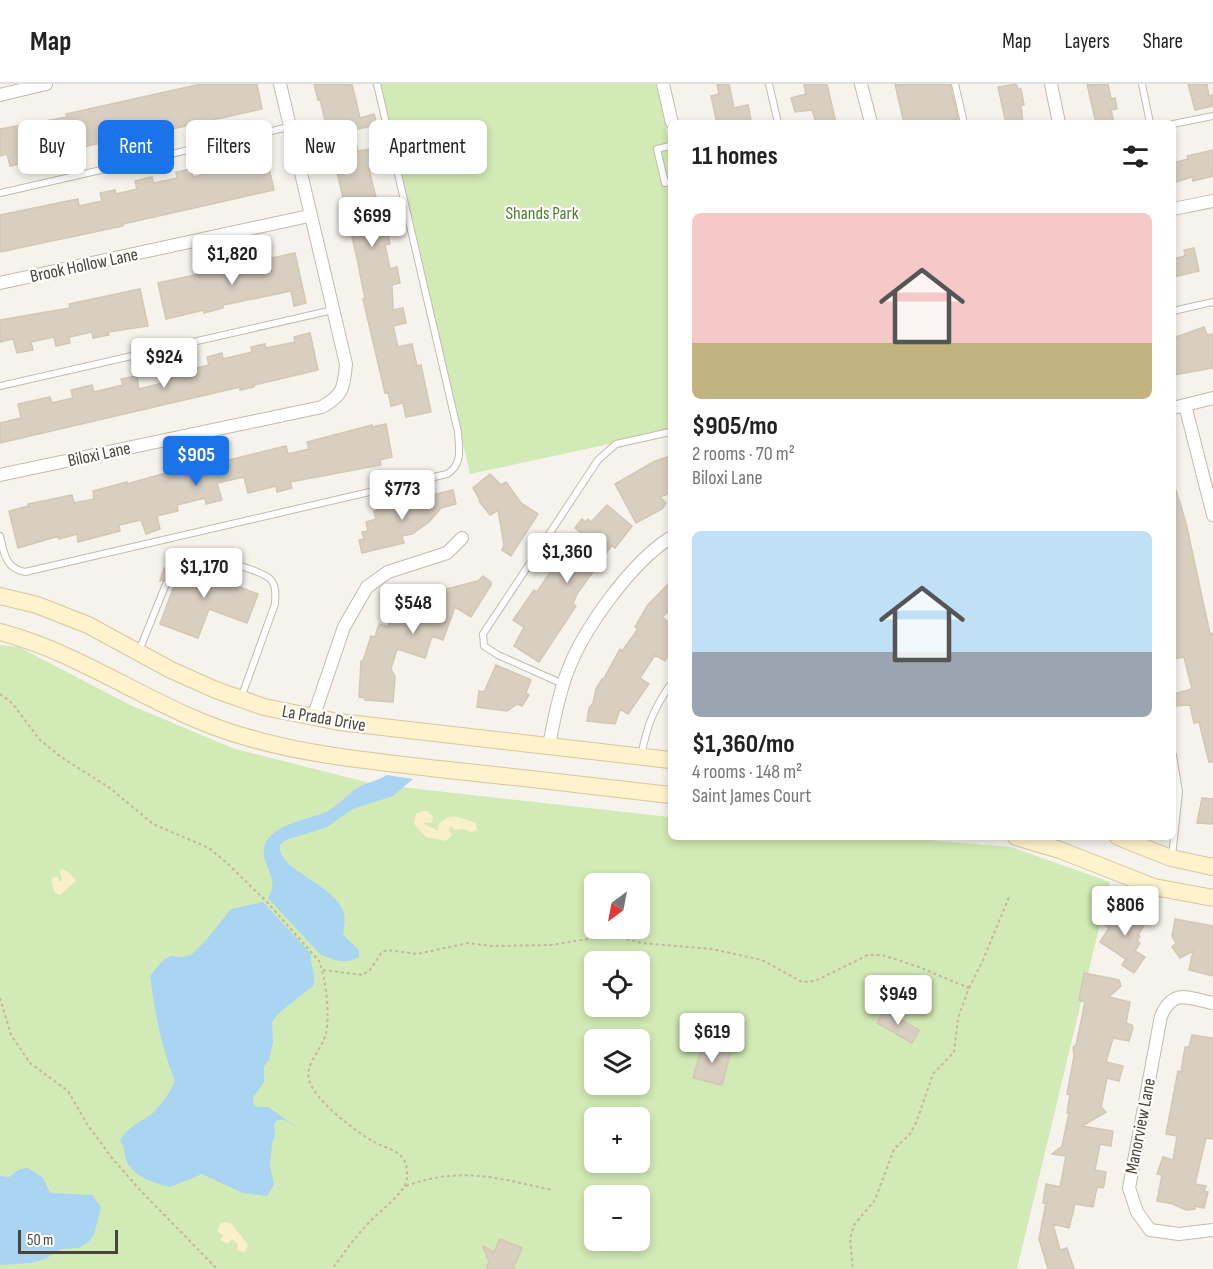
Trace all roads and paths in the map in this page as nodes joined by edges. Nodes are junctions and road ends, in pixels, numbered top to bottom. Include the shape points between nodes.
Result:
1 (46, 84) edge
2 (280, 84) edge
3 (377, 84) edge
4 (663, 84) edge
5 (769, 84) edge
6 (861, 84) edge
7 (955, 84) edge
8 (1051, 84) edge
9 (1142, 84) edge
10 (0, 95) edge
11 (1213, 116) edge
12 (287, 120) edge
13 (671, 120) edge
14 (777, 120) edge
15 (870, 120) edge
16 (963, 120) edge
17 (1058, 120) edge
18 (1149, 120) edge
19 (1176, 123) edge
20 (284, 129) edge
21 (668, 146) edge
22 (299, 174) edge
23 (668, 182) edge
24 (0, 193) edge
25 (1213, 201) edge
26 (1176, 209) edge
27 (309, 216) junction
28 (0, 283) edge
29 (1213, 302) edge
30 (333, 310) junction
31 (1176, 310) edge
32 (0, 386) edge
33 (1213, 398) edge
34 (1179, 406) edge
35 (668, 432) edge
36 (0, 475) edge
37 (1213, 515) edge
38 (0, 536) edge
39 (462, 538) dead end
40 (668, 540) edge
41 (171, 571) dead end
42 (166, 584) dead end
43 (0, 596) edge
44 (0, 632) edge
45 (138, 652) junction
46 (563, 684) junction
47 (668, 688) edge
48 (0, 694) edge
49 (241, 699) junction
50 (313, 718) junction
51 (549, 746) junction
52 (641, 756) junction
53 (668, 760) edge
54 (1176, 774) edge
55 (668, 795) edge
56 (1176, 817) edge
57 (1026, 840) edge
58 (1126, 840) edge
59 (1173, 840) edge
60 (1171, 858) junction
61 (1213, 867) edge
62 (1008, 897) dead end
63 (1213, 898) edge
64 (323, 970) junction
65 (969, 988) junction
66 (0, 998) edge
67 (1213, 1003) edge
68 (406, 1186) junction
69 (552, 1190) dead end
70 (1213, 1230) edge
71 (218, 1269) edge
72 (332, 1269) edge
73 (853, 1269) edge

1 - 10 street
2 - 12 street
3 - 38 lane via 458,432 460,455 454,469 447,474 25,572 5,560
4 - 13 street
5 - 14 lane
6 - 15 street
7 - 16 lane
8 - 17 street
9 - 18 lane
11 - 19 lane
20 - 24 lane
21 - 23 lane via 657,149 665,183
22 - 27 street
25 - 26 street
27 - 28 street, Brook Hollow Lane
27 - 30 street
29 - 31 lane
30 - 32 lane
30 - 36 street, Biloxi Lane via 346,364 344,385 336,399 322,407
33 - 34 street
34 - 37 street
35 - 46 lane via 616,444 597,460 483,634 484,646 498,655
39 - 50 street via 447,553 388,572 367,587 344,627
40 - 46 street via 633,570 604,607
41 - 49 lane via 182,554 191,553 268,576 273,582 275,604
42 - 45 lane
43 - 45 main road, La Prada Drive via 57,612
44 - 55 main road, La Prada Drive via 68,655 222,730 271,744 353,759
45 - 49 main road, La Prada Drive via 192,680
46 - 51 street
47 - 52 lane via 647,725
48 - 64 path via 61,758 110,788 153,824 209,848 227,863 267,902
49 - 50 main road, La Prada Drive
50 - 51 main road, La Prada Drive
51 - 52 main road, La Prada Drive
52 - 53 main road, La Prada Drive
54 - 56 lane
57 - 63 main road via 1154,887
58 - 60 main road
59 - 60 lane
60 - 61 main road
62 - 65 path
64 - 65 path via 362,975 388,950 417,954 468,943 551,945 612,935 762,960 802,982 815,981 868,955 882,955
64 - 68 path via 326,1035 312,1062 308,1077 311,1086 362,1135 403,1157
65 - 73 path via 958,1018 954,1052 933,1074 916,1123 894,1149 875,1200 854,1225 850,1239
66 - 71 path via 11,1035 30,1063 68,1091 112,1158
67 - 70 street, Manorview Lane via 1179,996 1167,1002 1161,1016 1129,1188 1137,1212 1150,1230 1179,1234
68 - 69 path via 429,1177 466,1174
68 - 72 path via 365,1227

